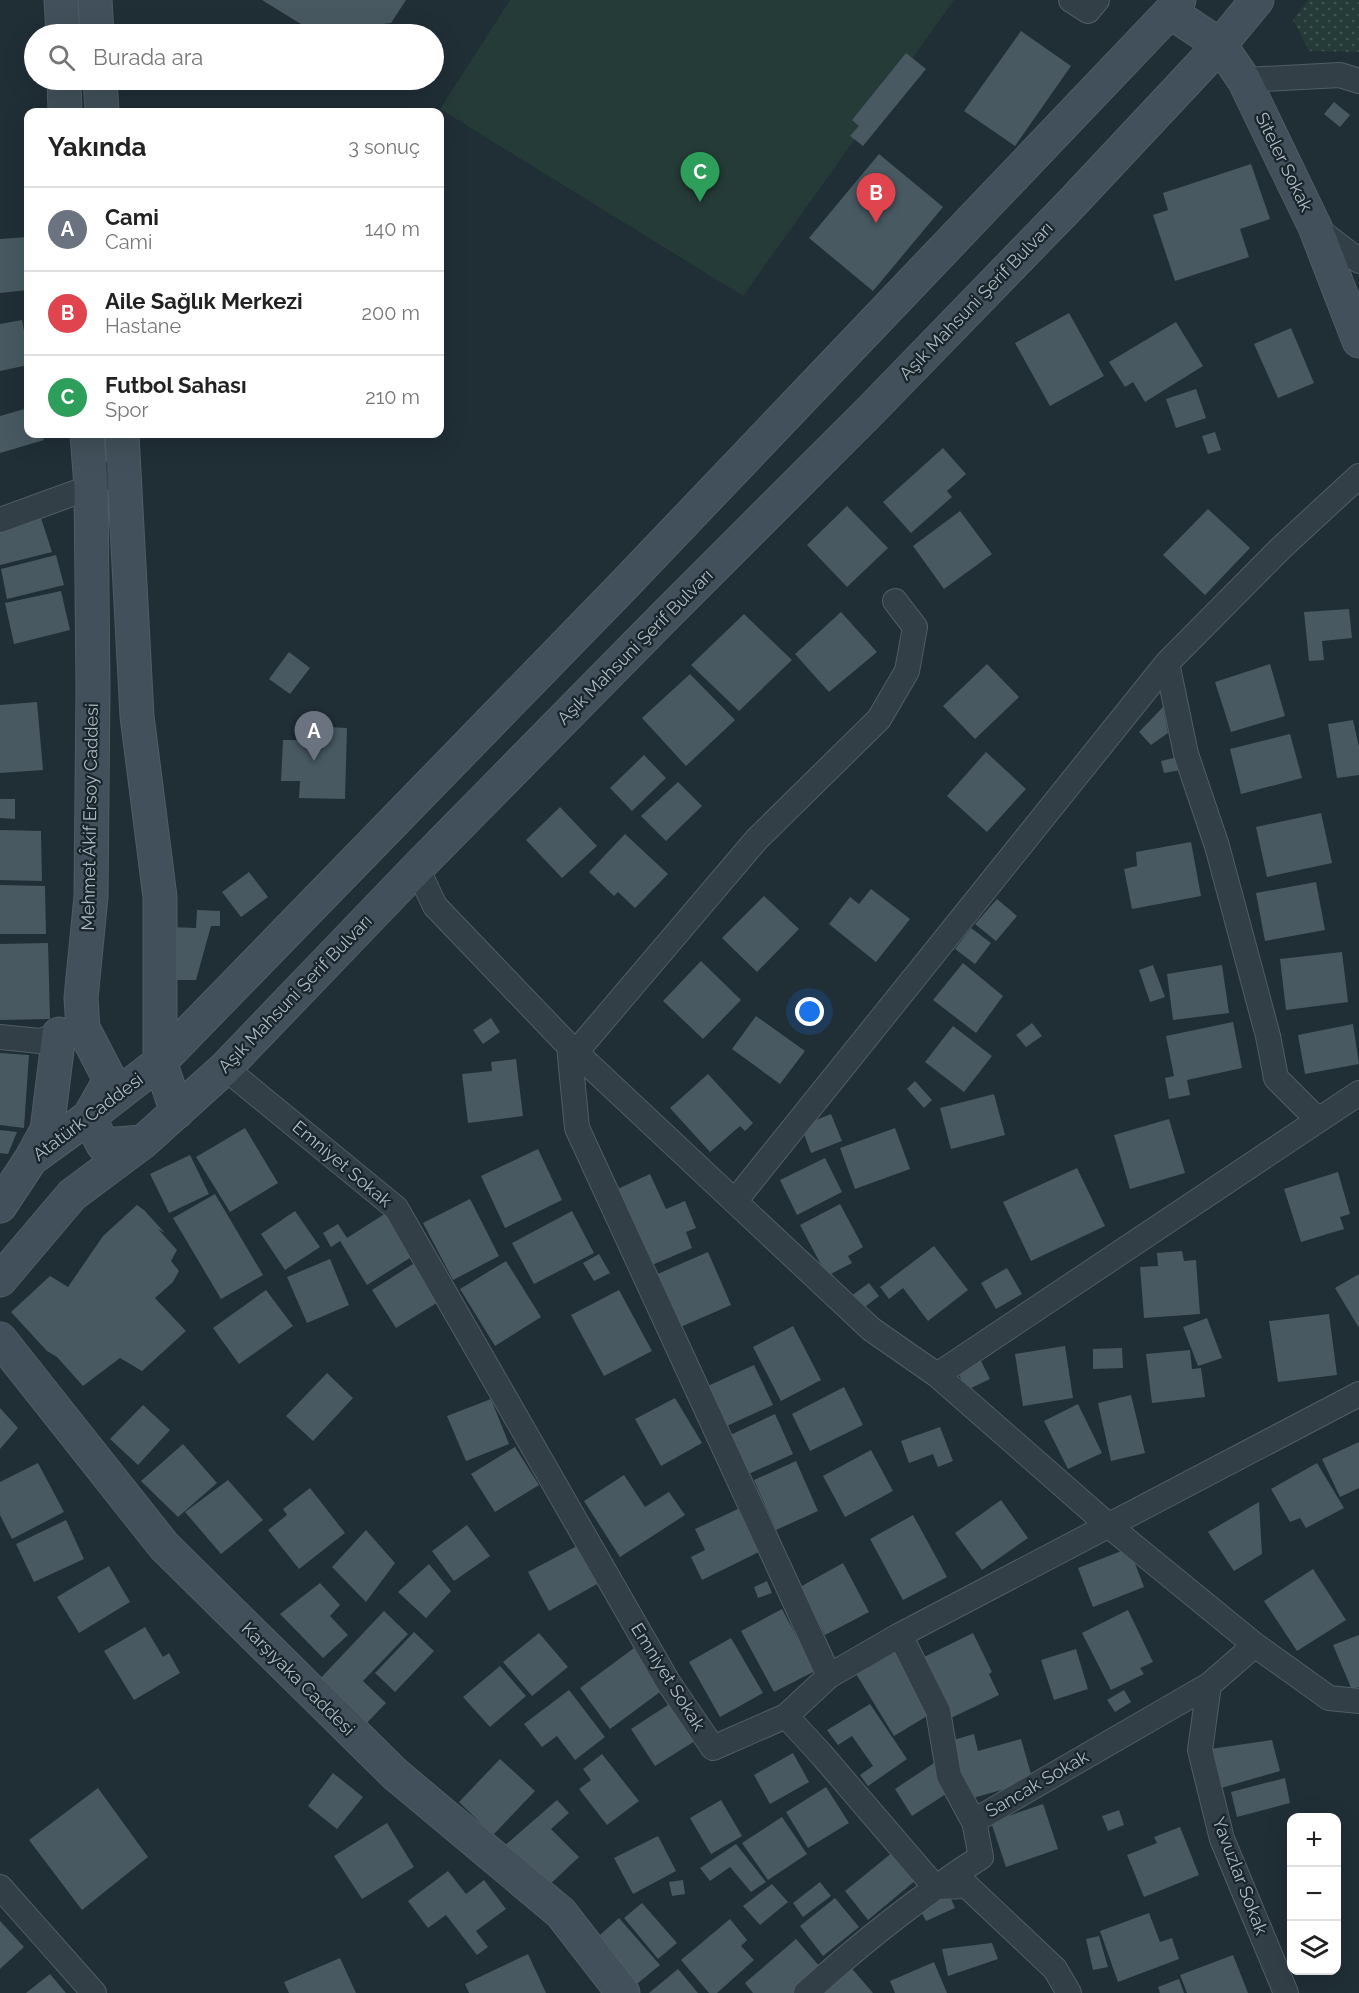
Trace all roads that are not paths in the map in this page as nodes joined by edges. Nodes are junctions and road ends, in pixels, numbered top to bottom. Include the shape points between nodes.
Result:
1 (61, 0) edge
2 (95, 0) edge
3 (1071, 0) edge
4 (1097, 0) edge
5 (1257, 0) edge
6 (1175, 6) edge
7 (62, 24) edge
8 (96, 24) edge
9 (1220, 45) junction
10 (1244, 80) junction
11 (1359, 81) edge
12 (64, 90) edge
13 (101, 90) edge
14 (65, 108) edge
15 (102, 108) edge
16 (1315, 227) junction
17 (1359, 261) edge
18 (1359, 341) edge
19 (87, 438) edge
20 (123, 448) edge
21 (1359, 476) edge
22 (91, 487) junction
23 (0, 520) edge
24 (895, 601) dead end
25 (1167, 663) junction
26 (417, 868) junction
27 (71, 1031) junction
28 (0, 1037) edge
29 (572, 1049) junction
30 (160, 1062) junction
31 (225, 1068) junction
32 (1359, 1093) edge
33 (177, 1112) junction
34 (89, 1117) junction
35 (1317, 1119) junction
36 (143, 1142) junction
37 (31, 1159) junction
38 (735, 1201) junction
39 (0, 1206) edge
40 (0, 1280) edge
41 (0, 1339) edge
42 (937, 1375) junction
43 (1359, 1394) edge
44 (1108, 1525) junction
45 (900, 1635) junction
46 (1255, 1645) junction
47 (830, 1676) junction
48 (1209, 1685) junction
49 (1359, 1701) edge
50 (786, 1716) junction
51 (975, 1824) junction
52 (0, 1887) edge
53 (935, 1887) junction
54 (94, 1993) edge
55 (623, 1993) edge
56 (806, 1993) edge
57 (1069, 1993) edge
58 (1286, 1993) edge

1 - 7 main road
2 - 8 main road
3 - 4 street via 1088,11
5 - 9 main road, Aşık Mahsuni Şerif Bulvarı
6 - 9 main road, Siteler Sokak
6 - 30 main road via 623,586
9 - 10 main road, Siteler Sokak
9 - 26 main road, Aşık Mahsuni Şerif Bulvarı via 881,400
10 - 11 street via 1340,75
10 - 16 main road, Siteler Sokak
12 - 14 main road
13 - 15 main road
16 - 17 street
16 - 18 main road, Siteler Sokak
19 - 22 main road, Mehmet Âkif Ersoy Caddesi
20 - 22 street
20 - 30 main road via 137,716 160,897
21 - 25 street
22 - 23 street
22 - 27 main road, Mehmet Âkif Ersoy Caddesi via 92,897 81,998
24 - 29 street via 915,627 907,671 879,719 757,839
25 - 35 street via 1186,754 1217,846 1269,1036 1276,1078
25 - 38 street
26 - 29 street via 435,906
26 - 31 main road, Aşık Mahsuni Şerif Bulvarı
27 - 28 street via 40,1041
27 - 34 main road, Mehmet Âkif Ersoy Caddesi via 110,1080
27 - 37 main road via 47,1130
29 - 38 street
29 - 47 street via 577,1128
30 - 33 main road
30 - 34 main road, Atatürk Caddesi
31 - 33 main road, Aşık Mahsuni Şerif Bulvarı
31 - 50 street, Emniyet Sokak via 396,1208 668,1682 713,1748
32 - 35 street
33 - 36 main road, Aşık Mahsuni Şerif Bulvarı
34 - 36 main road via 103,1145
34 - 37 main road, Atatürk Caddesi
35 - 42 street
36 - 40 main road, Aşık Mahsuni Şerif Bulvarı via 72,1196
37 - 39 main road, Atatürk Caddesi
38 - 42 street via 871,1329
41 - 55 main road, Karşıyaka Caddesi via 164,1546 395,1774 561,1913
42 - 44 street
43 - 44 street, Emniyet Sokak
44 - 45 street, Emniyet Sokak
44 - 46 street
45 - 47 street, Emniyet Sokak
45 - 51 street via 938,1711 949,1776
46 - 48 street, Sancak Sokak
46 - 49 street via 1329,1698
47 - 50 street, Emniyet Sokak
48 - 51 street, Sancak Sokak via 974,1821
48 - 58 street, Yavuzlar Sokak via 1200,1750 1222,1839
50 - 53 street
51 - 53 street, Sancak Sokak via 981,1857
52 - 54 street
53 - 56 street, Sancak Sokak via 852,1951
53 - 57 street via 967,1886 1054,1969

